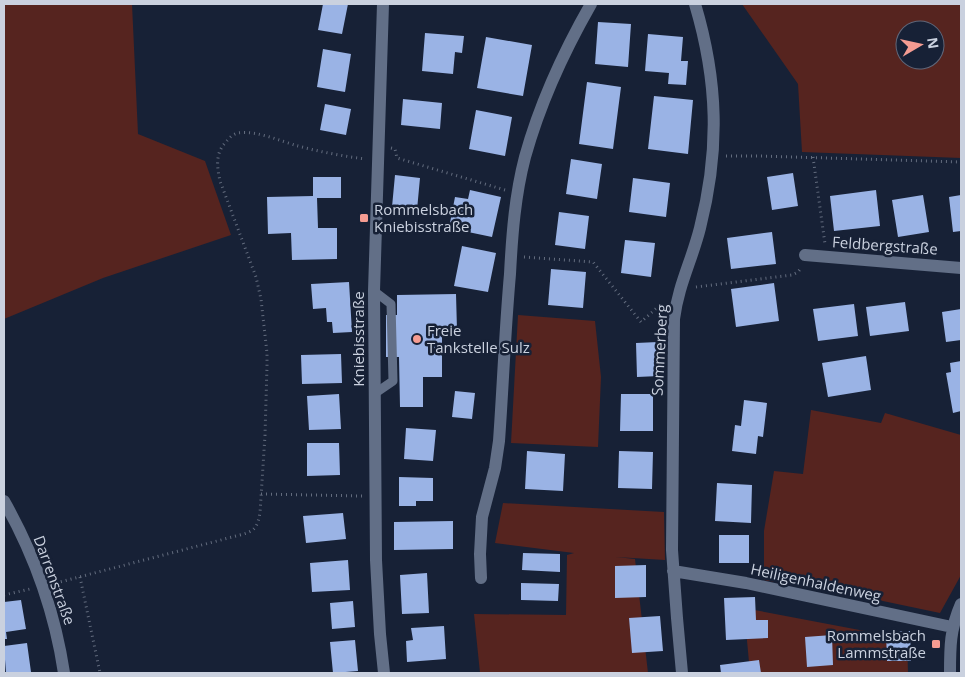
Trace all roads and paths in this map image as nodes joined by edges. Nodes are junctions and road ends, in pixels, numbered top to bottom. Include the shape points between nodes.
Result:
1 (383, 4) edge
2 (591, 4) edge
3 (696, 4) edge
4 (379, 148) junction
5 (713, 156) junction
6 (813, 157) junction
7 (358, 158) dead end
8 (961, 162) edge
9 (518, 193) junction
10 (806, 255) joint
11 (511, 256) junction
12 (826, 257) junction
13 (961, 268) edge
14 (680, 289) junction
15 (374, 291) junction
16 (374, 394) junction
17 (262, 494) junction
18 (375, 497) junction
19 (4, 501) edge
20 (673, 571) junction
21 (80, 577) junction
22 (482, 578) dead end
23 (42, 586) junction
24 (4, 595) edge
25 (961, 604) edge
26 (952, 627) junction
27 (64, 673) edge
28 (100, 673) edge
29 (384, 673) edge
30 (682, 673) edge
31 (950, 673) edge

1 - 4 street, Kniebisstraße
2 - 9 street via 541,106
3 - 5 street, Sommerberg via 712,88
4 - 9 path via 395,149 397,158
4 - 15 street, Kniebisstraße
5 - 6 path
5 - 14 street, Sommerberg via 700,230
6 - 8 path
6 - 12 path
7 - 17 path via 248,132 229,138 218,156 220,181 261,299 267,352
9 - 11 street
10 - 12 street, Feldbergstraße
10 - 14 path via 803,265 792,275
11 - 14 path via 593,262 641,322
11 - 22 street via 499,441 482,517
12 - 13 street, Feldbergstraße
14 - 20 street, Sommerberg via 674,319
15 - 16 street, Kniebisstraße
15 - 16 lane via 391,304 393,381
16 - 18 street, Kniebisstraße
17 - 18 path
17 - 21 path via 257,526 251,532
18 - 29 street, Kniebisstraße via 377,588
19 - 23 street, Darrenstraße via 29,550
20 - 26 street, Heiligenhaldenweg via 746,583
20 - 30 street, Sommerberg
21 - 23 path
21 - 28 path
23 - 24 path
23 - 27 street, Darrenstraße via 58,637
25 - 26 street
26 - 31 street

